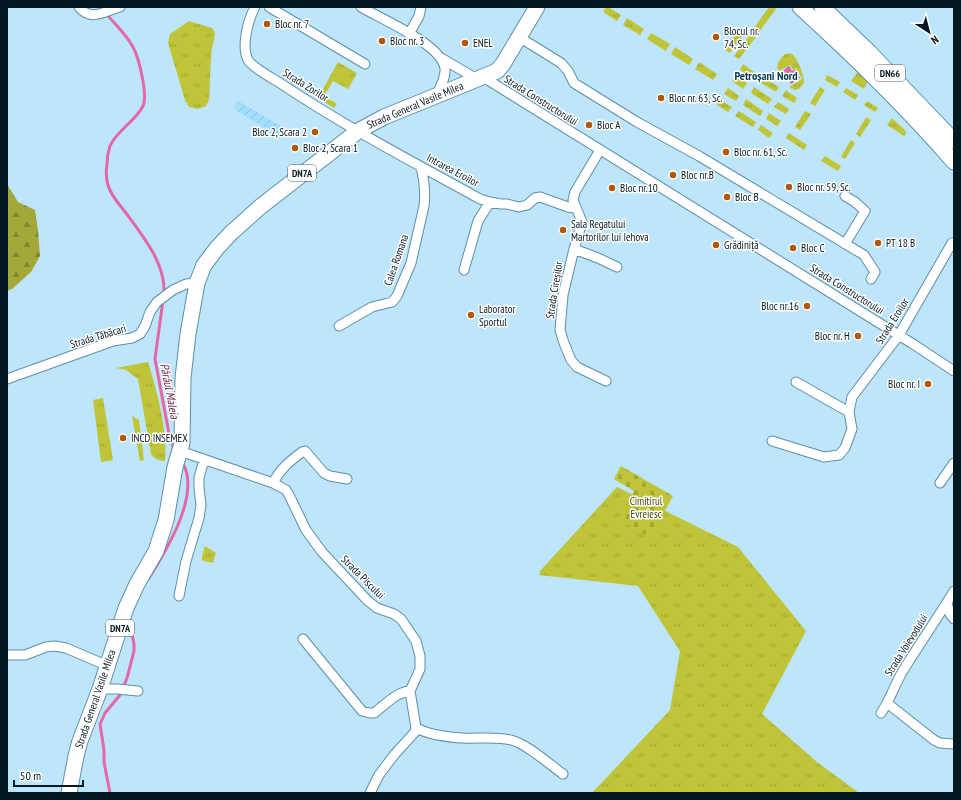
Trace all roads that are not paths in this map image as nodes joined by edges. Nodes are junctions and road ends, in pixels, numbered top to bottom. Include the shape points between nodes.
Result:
1 (79, 7) edge
2 (253, 7) edge
3 (269, 7) edge
4 (361, 7) edge
5 (421, 7) edge
6 (537, 7) edge
7 (800, 7) edge
8 (822, 7) edge
9 (117, 8) edge
10 (840, 23) junction
11 (409, 34) junction
12 (829, 34) junction
13 (519, 37) junction
14 (441, 58) junction
15 (365, 64) dead end
16 (479, 79) junction
17 (437, 94) junction
18 (358, 131) junction
19 (954, 142) edge
20 (600, 150) junction
21 (954, 162) edge
22 (422, 167) junction
23 (845, 196) dead end
24 (490, 202) junction
25 (575, 208) junction
26 (845, 244) junction
27 (954, 244) edge
28 (574, 249) junction
29 (617, 267) dead end
30 (464, 270) dead end
31 (871, 279) dead end
32 (198, 283) junction
33 (339, 326) dead end
34 (899, 335) junction
35 (954, 371) edge
36 (7, 379) edge
37 (606, 381) dead end
38 (796, 382) dead end
39 (849, 412) junction
40 (772, 441) dead end
41 (180, 451) junction
42 (204, 459) junction
43 (954, 463) edge
44 (346, 479) dead end
45 (273, 483) junction
46 (940, 483) dead end
47 (954, 591) edge
48 (179, 596) dead end
49 (947, 603) junction
50 (954, 619) edge
51 (303, 639) dead end
52 (7, 655) edge
53 (108, 666) junction
54 (100, 689) junction
55 (133, 691) dead end
56 (410, 692) junction
57 (887, 704) junction
58 (882, 713) dead end
59 (416, 728) junction
60 (954, 744) edge
61 (563, 774) dead end
62 (69, 793) edge
63 (372, 793) edge

1 - 9 street via 89,15
2 - 18 street, Strada Zorilor via 247,25 248,60
3 - 15 street
4 - 11 street, Strada Constructorului
5 - 11 street
6 - 13 main road, DN7A
7 - 12 main road, DN66
8 - 10 main road, DN66
10 - 12 main road
10 - 19 main road, DN66
11 - 14 street, Strada Constructorului via 434,50
12 - 21 main road, DN66 via 877,80
13 - 16 main road, DN7A via 500,68
13 - 26 street via 562,63 574,83
14 - 16 street, Strada Constructorului
14 - 17 street via 445,72
16 - 17 main road, Strada General Vasile Milea / DN7A
16 - 20 street, Strada Constructorului
17 - 18 main road, Strada General Vasile Milea / DN7A
18 - 22 street, Intrarea Eroilor
18 - 32 main road, Strada General Vasile Milea / DN7A via 266,202 231,233 204,265
20 - 25 street, Strada Cireșilor via 575,192
20 - 34 street, Strada Constructorului
22 - 24 street, Intrarea Eroilor
22 - 33 street, Calea Romana via 426,197 411,263 396,296 392,302 372,307
23 - 26 street via 865,211
24 - 25 street, Intrarea Eroilor via 522,207 540,197
24 - 30 street via 478,221
25 - 28 street, Strada Cireșilor via 582,222
26 - 31 street via 864,255 875,272
27 - 34 street, Strada Eroilor via 952,243
28 - 29 street
28 - 37 street, Strada Cireșilor via 564,295 560,330 576,367
32 - 36 street, Strada Tăbăcari via 186,284 173,290 157,302 140,334
32 - 41 main road, Strada General Vasile Milea / DN7A via 184,368 183,431
34 - 35 street, Strada Constructorului
34 - 39 street, Strada Eroilor via 852,397
38 - 39 street
39 - 40 street, Strada Eroilor via 852,428 845,448 839,455 824,457
41 - 42 street, Strada Piscului
41 - 53 main road, Strada General Vasile Milea / DN7A via 161,537 131,596
42 - 45 street, Strada Piscului
42 - 48 street via 199,478 199,518
43 - 46 street
44 - 45 street via 324,472 305,451 283,467
45 - 56 street, Strada Piscului via 286,490 313,541 368,601 401,619 416,641 420,669
47 - 49 street, Strada Voievodului
49 - 50 street
49 - 57 street, Strada Voievodului via 902,674
51 - 56 street via 362,711 374,713 398,695
52 - 53 street via 25,655 55,646 66,648
53 - 54 main road, Strada General Vasile Milea / DN7A
54 - 55 street
54 - 62 main road, Strada General Vasile Milea / DN7A via 76,756
56 - 59 street
57 - 58 street, Strada Voievodului
57 - 60 street via 934,740
59 - 61 street via 434,734 462,738 512,740 526,746
59 - 63 street via 379,775

